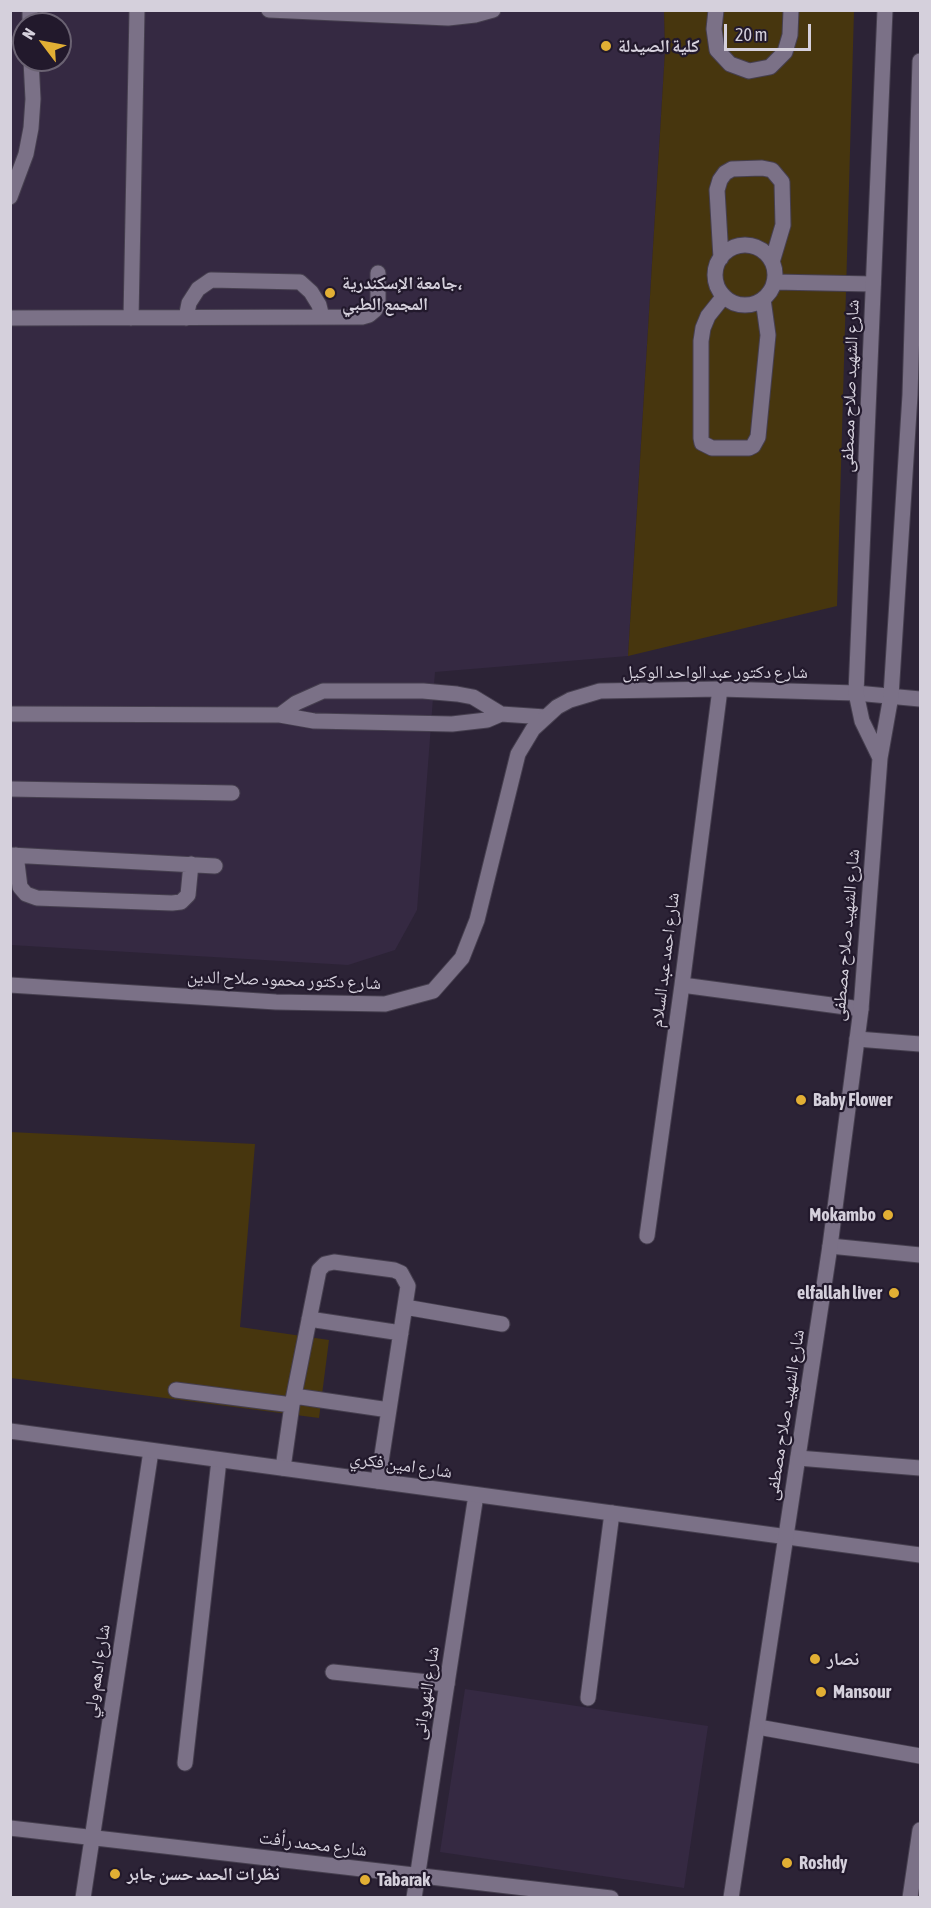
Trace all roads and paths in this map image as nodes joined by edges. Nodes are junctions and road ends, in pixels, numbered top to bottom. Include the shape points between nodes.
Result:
1 (137, 10) edge
2 (269, 10) edge
3 (493, 10) edge
4 (716, 10) edge
5 (791, 10) edge
6 (885, 10) edge
7 (921, 61) edge
8 (32, 72) edge
9 (919, 132) edge
10 (10, 197) edge
11 (721, 258) junction
12 (772, 261) junction
13 (378, 273) dead end
14 (774, 282) junction
15 (873, 284) junction
16 (724, 296) junction
17 (763, 299) junction
18 (322, 317) junction
19 (10, 318) edge
20 (131, 318) junction
21 (186, 318) junction
22 (915, 395) edge
23 (720, 689) junction
24 (856, 693) junction
25 (891, 696) junction
26 (921, 699) edge
27 (10, 714) edge
28 (501, 714) junction
29 (280, 715) junction
30 (545, 717) junction
31 (880, 758) junction
32 (10, 789) edge
33 (232, 793) dead end
34 (14, 855) edge
35 (191, 864) junction
36 (215, 866) dead end
37 (10, 985) edge
38 (682, 985) junction
39 (861, 1009) junction
40 (857, 1039) junction
41 (921, 1044) edge
42 (647, 1236) dead end
43 (830, 1246) junction
44 (921, 1255) edge
45 (405, 1307) junction
46 (309, 1319) junction
47 (502, 1324) dead end
48 (401, 1333) junction
49 (176, 1390) dead end
50 (293, 1400) junction
51 (389, 1410) junction
52 (10, 1431) edge
53 (151, 1450) junction
54 (798, 1458) junction
55 (219, 1460) junction
56 (283, 1468) junction
57 (921, 1468) edge
58 (378, 1481) junction
59 (476, 1495) junction
60 (612, 1513) junction
61 (786, 1536) junction
62 (921, 1555) edge
63 (333, 1672) dead end
64 (447, 1684) junction
65 (588, 1698) dead end
66 (758, 1727) junction
67 (921, 1756) edge
68 (185, 1763) dead end
69 (10, 1828) edge
70 (921, 1830) edge
71 (92, 1838) junction
72 (417, 1876) junction
73 (83, 1898) edge
74 (414, 1898) edge
75 (610, 1898) edge
76 (731, 1898) edge
77 (910, 1898) edge

1 - 20 street
2 - 3 street via 448,18
4 - 5 street via 717,50 730,64 749,71 770,67 785,52
6 - 15 street, شارع الشهيد صلاح مصطفى
7 - 9 street, شارع الشهيد صلاح مصطفى
8 - 10 street via 31,128
9 - 22 street, شارع الشهيد صلاح مصطفى
11 - 12 street via 728,250 748,245 766,253
11 - 12 street via 717,190 720,180 732,169 762,168 772,170 783,182 783,225
11 - 16 street via 716,278
12 - 14 street
13 - 18 street via 378,303 369,315
14 - 15 street
14 - 17 street
15 - 24 street, شارع الشهيد صلاح مصطفى
16 - 17 street via 743,305
16 - 17 street via 708,316 701,341 700,438 712,448 749,448 759,437 768,335
18 - 21 street
18 - 21 street via 319,304 300,282 211,280 198,289
19 - 20 street
20 - 21 street
22 - 25 street, شارع الشهيد صلاح مصطفى
23 - 24 street, شارع دكتور عبد الواحد الوكيل
23 - 30 street, شارع دكتور عبد الواحد الوكيل via 600,691 570,700
23 - 38 street, شارع احمد عبد السلام
24 - 25 street, شارع دكتور عبد الواحد الوكيل
24 - 31 street, شارع الشهيد صلاح مصطفى via 862,721
25 - 26 street, شارع دكتور عبد الواحد الوكيل
25 - 31 street, شارع الشهيد صلاح مصطفى
27 - 29 street
28 - 29 street via 487,720 452,724 314,721
28 - 29 street via 473,697 457,694 323,691
28 - 30 street
30 - 37 street, شارع دكتور محمود صلاح الدين via 518,754 477,920 466,949 433,991 374,1004 276,1002
31 - 39 street, شارع الشهيد صلاح مصطفى
32 - 33 street
34 - 35 street
34 - 35 street via 20,887 37,898 182,902 188,895
35 - 36 street
38 - 39 street
38 - 42 street, شارع احمد عبد السلام
39 - 40 street, شارع الشهيد صلاح مصطفى
40 - 41 street
40 - 43 street, شارع الشهيد صلاح مصطفى
43 - 44 street
43 - 54 street, شارع الشهيد صلاح مصطفى
45 - 46 street via 408,1286 401,1273 334,1262 319,1270
45 - 47 street
45 - 48 street
46 - 48 street
46 - 50 street
48 - 51 street
49 - 50 street
50 - 51 street
50 - 56 street
51 - 58 street
52 - 53 street, شارع امين فكري
53 - 55 street, شارع امين فكري
53 - 71 street, شارع ادهم ولي
54 - 57 street
54 - 61 street, شارع الشهيد صلاح مصطفى
55 - 56 street, شارع امين فكري
55 - 68 street
56 - 58 street, شارع امين فكري
58 - 59 street, شارع امين فكري
59 - 60 street, شارع امين فكري
59 - 64 street, شارع النهروانى
60 - 61 street, شارع امين فكري
60 - 65 street
61 - 62 street, شارع امين فكري
61 - 66 street, شارع الشهيد صلاح مصطفى
63 - 64 street
64 - 72 street, شارع النهروانى
66 - 67 street
66 - 76 street, شارع الشهيد صلاح مصطفى
69 - 71 street, شارع محمد رأفت
70 - 77 street
71 - 72 street, شارع محمد رأفت
71 - 73 street, شارع ادهم ولي
72 - 74 street, شارع النهروانى
72 - 75 street, شارع محمد رأفت

